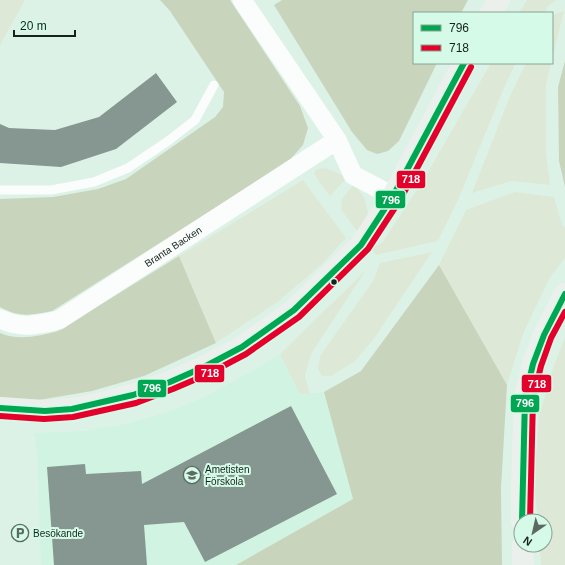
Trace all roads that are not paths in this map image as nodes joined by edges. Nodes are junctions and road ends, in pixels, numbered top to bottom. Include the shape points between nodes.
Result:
1 (242, 0) edge
2 (498, 0) edge
3 (492, 12) edge
4 (463, 64) edge
5 (214, 85) dead end
6 (337, 140) junction
7 (0, 190) edge
8 (393, 196) junction
9 (565, 294) edge
10 (0, 319) edge
11 (0, 408) edge
12 (522, 513) edge
13 (523, 553) edge
14 (523, 565) edge

1 - 6 street
2 - 3 street
4 - 8 street
5 - 7 lane via 195,120 168,142 128,168 94,182 51,190
6 - 8 street via 353,175
6 - 10 street, Branta Backen via 59,320 22,326
8 - 11 street via 361,244 294,310 242,347 170,382 102,403 45,411
9 - 12 street via 544,335 533,364 525,398
13 - 14 street

